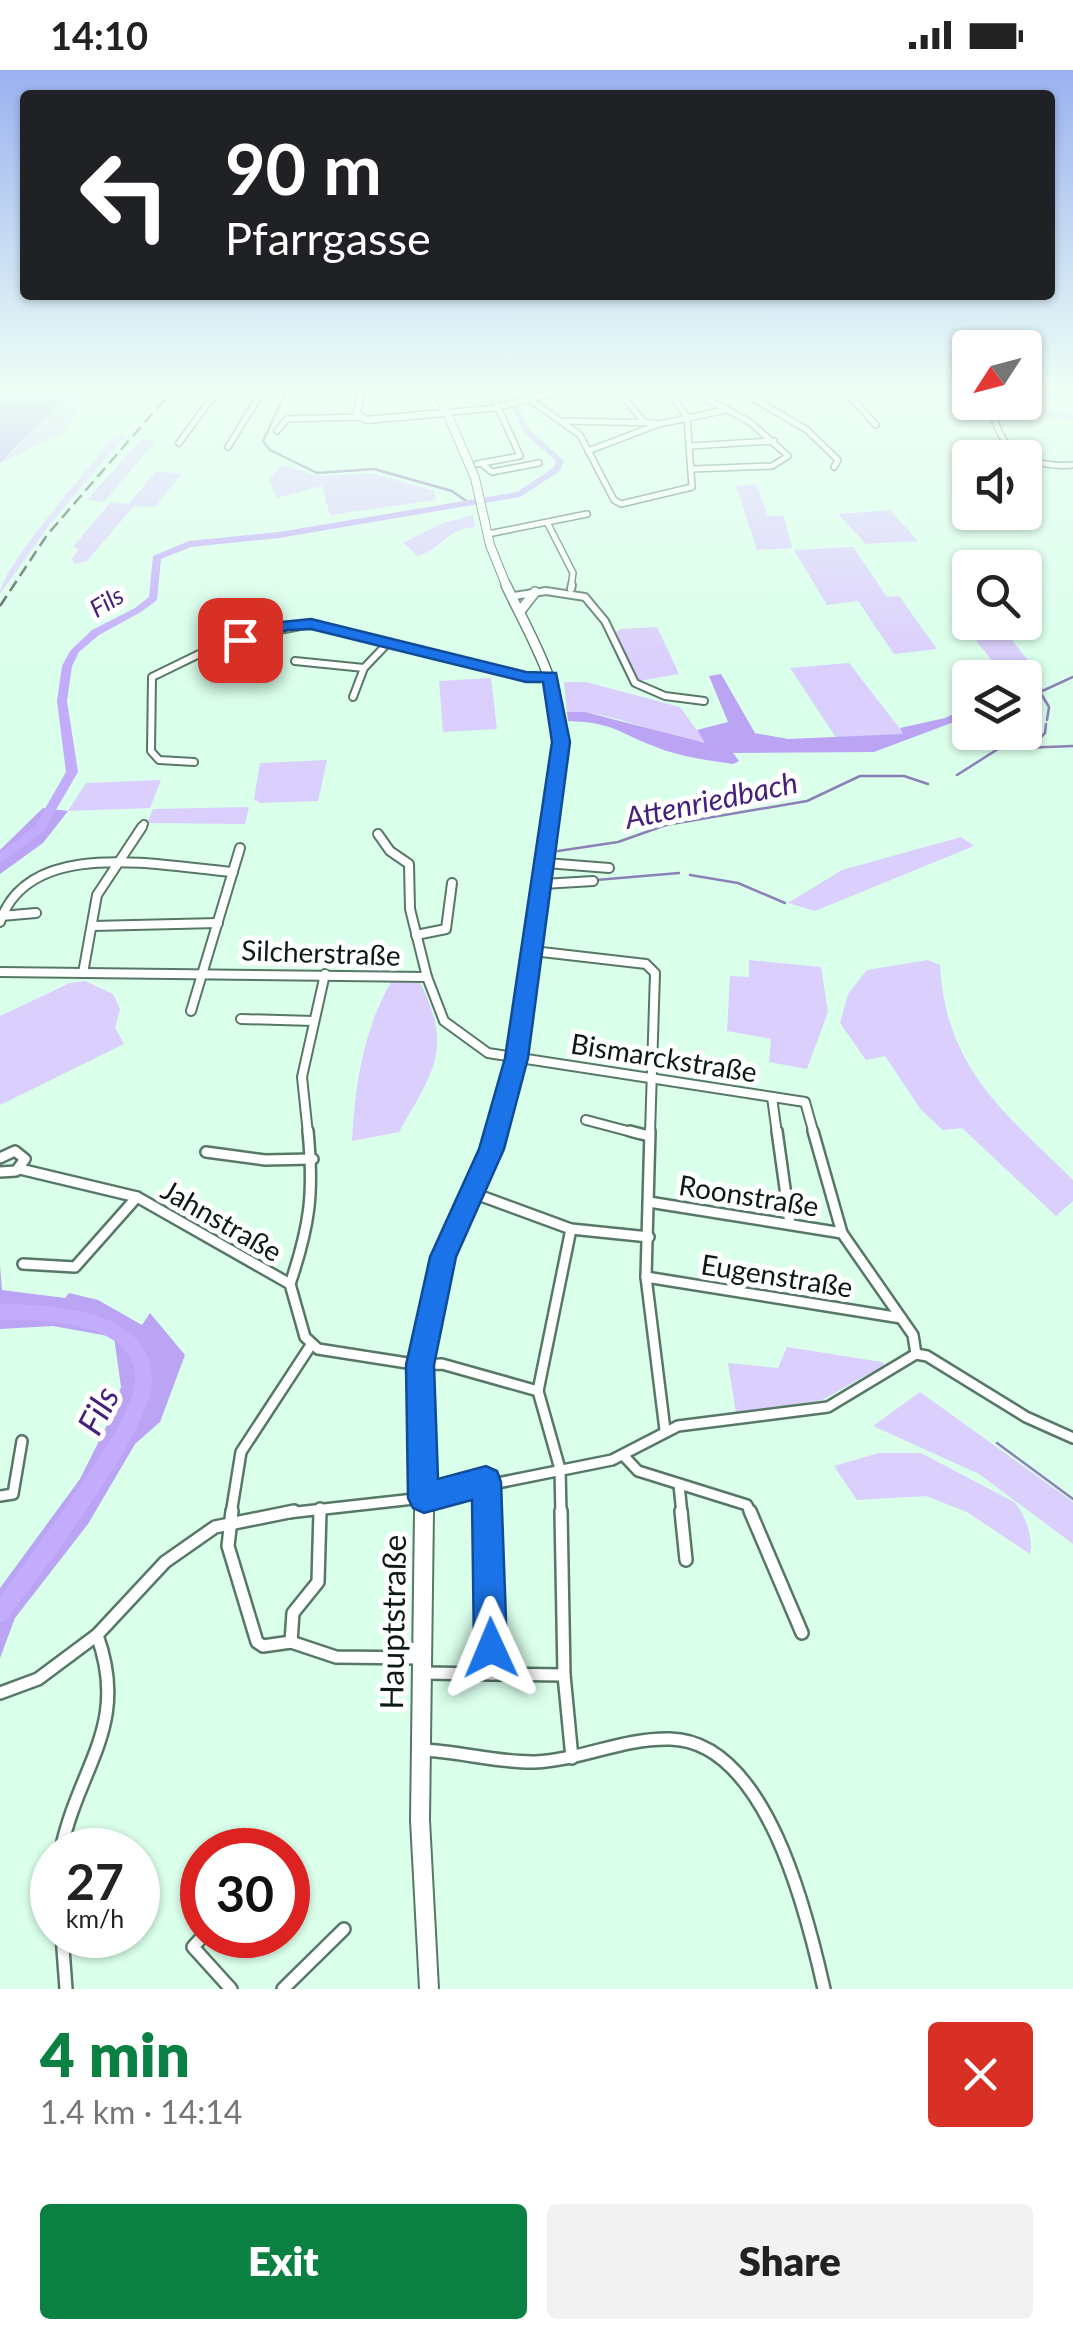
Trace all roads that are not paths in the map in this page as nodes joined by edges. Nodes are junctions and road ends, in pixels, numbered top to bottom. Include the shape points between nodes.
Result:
1 (474, 482) edge
2 (604, 482) edge
3 (692, 482) edge
4 (587, 514) dead end
5 (548, 524) junction
6 (488, 534) junction
7 (571, 590) junction
8 (535, 592) junction
9 (514, 596) junction
10 (521, 610) junction
11 (386, 644) junction
12 (295, 661) dead end
13 (364, 668) junction
14 (550, 677) junction
15 (353, 697) dead end
16 (704, 701) dead end
17 (194, 762) dead end
18 (144, 824) dead end
19 (378, 834) dead end
20 (240, 848) dead end
21 (546, 863) junction
22 (116, 866) junction
23 (609, 868) dead end
24 (234, 872) junction
25 (593, 881) dead end
26 (452, 883) dead end
27 (543, 884) junction
28 (36, 913) dead end
29 (0, 919) edge
30 (218, 923) junction
31 (92, 926) junction
32 (416, 935) junction
33 (533, 951) junction
34 (206, 970) junction
35 (0, 972) edge
36 (84, 972) junction
37 (325, 974) junction
38 (427, 978) junction
39 (190, 1011) dead end
40 (241, 1019) dead end
41 (314, 1021) junction
42 (516, 1058) junction
43 (652, 1076) junction
44 (772, 1097) junction
45 (586, 1120) dead end
46 (650, 1136) junction
47 (206, 1152) dead end
48 (0, 1158) edge
49 (314, 1159) junction
50 (20, 1169) junction
51 (0, 1172) edge
52 (473, 1193) junction
53 (136, 1197) junction
54 (649, 1202) junction
55 (790, 1224) junction
56 (571, 1229) junction
57 (842, 1233) junction
58 (648, 1237) junction
59 (24, 1264) dead end
60 (646, 1277) junction
61 (290, 1284) junction
62 (901, 1318) junction
63 (311, 1345) junction
64 (916, 1354) junction
65 (420, 1365) junction
66 (538, 1392) junction
67 (665, 1430) junction
68 (1073, 1438) edge
69 (22, 1441) dead end
70 (623, 1455) junction
71 (560, 1469) junction
72 (486, 1482) junction
73 (680, 1485) junction
74 (0, 1496) edge
75 (424, 1498) junction
76 (320, 1508) junction
77 (230, 1524) junction
78 (686, 1560) dead end
79 (802, 1633) dead end
80 (96, 1635) junction
81 (292, 1642) junction
82 (420, 1665) junction
83 (492, 1674) junction
84 (564, 1675) junction
85 (2, 1693) edge
86 (419, 1750) junction
87 (572, 1758) junction
88 (67, 1828) edge
89 (344, 1930) dead end
90 (64, 1958) edge
91 (203, 1958) edge
92 (66, 1989) edge
93 (231, 1989) edge
94 (283, 1989) edge
95 (429, 1989) edge
96 (824, 1989) edge

1 - 6 main road, Hauptstraße
2 - 3 street via 621,504 692,487
4 - 5 street
5 - 6 street
5 - 7 street via 573,573
6 - 9 main road, Hauptstraße
7 - 8 street
7 - 16 street via 600,610 635,684
8 - 9 street
8 - 10 main road
9 - 10 main road, Hauptstraße
10 - 14 main road, Hauptstraße
11 - 13 street
11 - 14 street
11 - 17 street via 297,624 157,672 150,682 151,751 159,760
12 - 13 street
13 - 15 street
14 - 21 main road, Hauptstraße via 561,732
18 - 22 street
19 - 32 street via 409,864
20 - 24 street
21 - 23 street
21 - 27 main road, Hauptstraße
22 - 24 street
22 - 29 street via 51,868 6,903
22 - 31 street via 97,896
24 - 30 street
25 - 27 street
26 - 32 street via 446,929
27 - 33 main road, Hauptstraße
28 - 29 street
30 - 31 street
30 - 34 street
31 - 36 street
32 - 38 street
33 - 42 main road, Hauptstraße
33 - 43 street via 646,964 656,973
34 - 36 street, Silcherstraße
34 - 37 street, Silcherstraße
34 - 39 street
35 - 36 street, Silcherstraße
37 - 38 street, Silcherstraße
37 - 41 street
38 - 42 street, Silcherstraße via 452,1028 488,1053
40 - 41 street
41 - 49 street via 302,1077
42 - 43 street, Bismarckstraße
42 - 52 main road, Hauptstraße
43 - 44 street, Bismarckstraße
43 - 46 street
44 - 55 street
44 - 57 street, Bismarckstraße via 805,1102
45 - 46 street
46 - 54 street
47 - 49 street
48 - 50 street, Jahnstraße via 19,1152
49 - 61 street via 309,1230
50 - 51 street, Jahnstraße
50 - 53 street, Jahnstraße
52 - 56 street
52 - 65 main road, Hauptstraße via 443,1257
53 - 59 street via 74,1267
53 - 61 street, Jahnstraße
54 - 55 street, Roonstraße
54 - 58 street
55 - 57 street, Roonstraße
56 - 58 street
56 - 66 street
57 - 62 street
58 - 60 street
60 - 62 street, Eugenstraße
60 - 67 street
61 - 63 street, Jahnstraße
62 - 64 street
63 - 65 street
63 - 77 street via 240,1452
64 - 67 street via 828,1407
64 - 68 street
65 - 66 street via 442,1364
65 - 75 main road, Hauptstraße
66 - 71 street
67 - 70 street
69 - 74 street via 13,1494
70 - 71 street
70 - 73 street via 638,1471
71 - 72 street
71 - 84 street
72 - 75 street
72 - 83 street
73 - 78 street
73 - 79 street via 747,1506
75 - 76 street
75 - 82 main road, Hauptstraße
76 - 77 street
76 - 81 street via 318,1582 292,1613
77 - 80 street via 178,1550
77 - 81 street via 228,1546 253,1636 263,1646
80 - 85 street via 38,1679
80 - 88 street via 113,1674 115,1700
81 - 82 street via 302,1649
82 - 83 street
82 - 86 main road, Hauptstraße
83 - 84 street
84 - 87 street
86 - 87 street via 532,1762
86 - 95 main road, Hauptstraße
87 - 96 street via 634,1739 699,1742 726,1764 758,1805 788,1862
89 - 94 street
90 - 92 street
91 - 93 street

